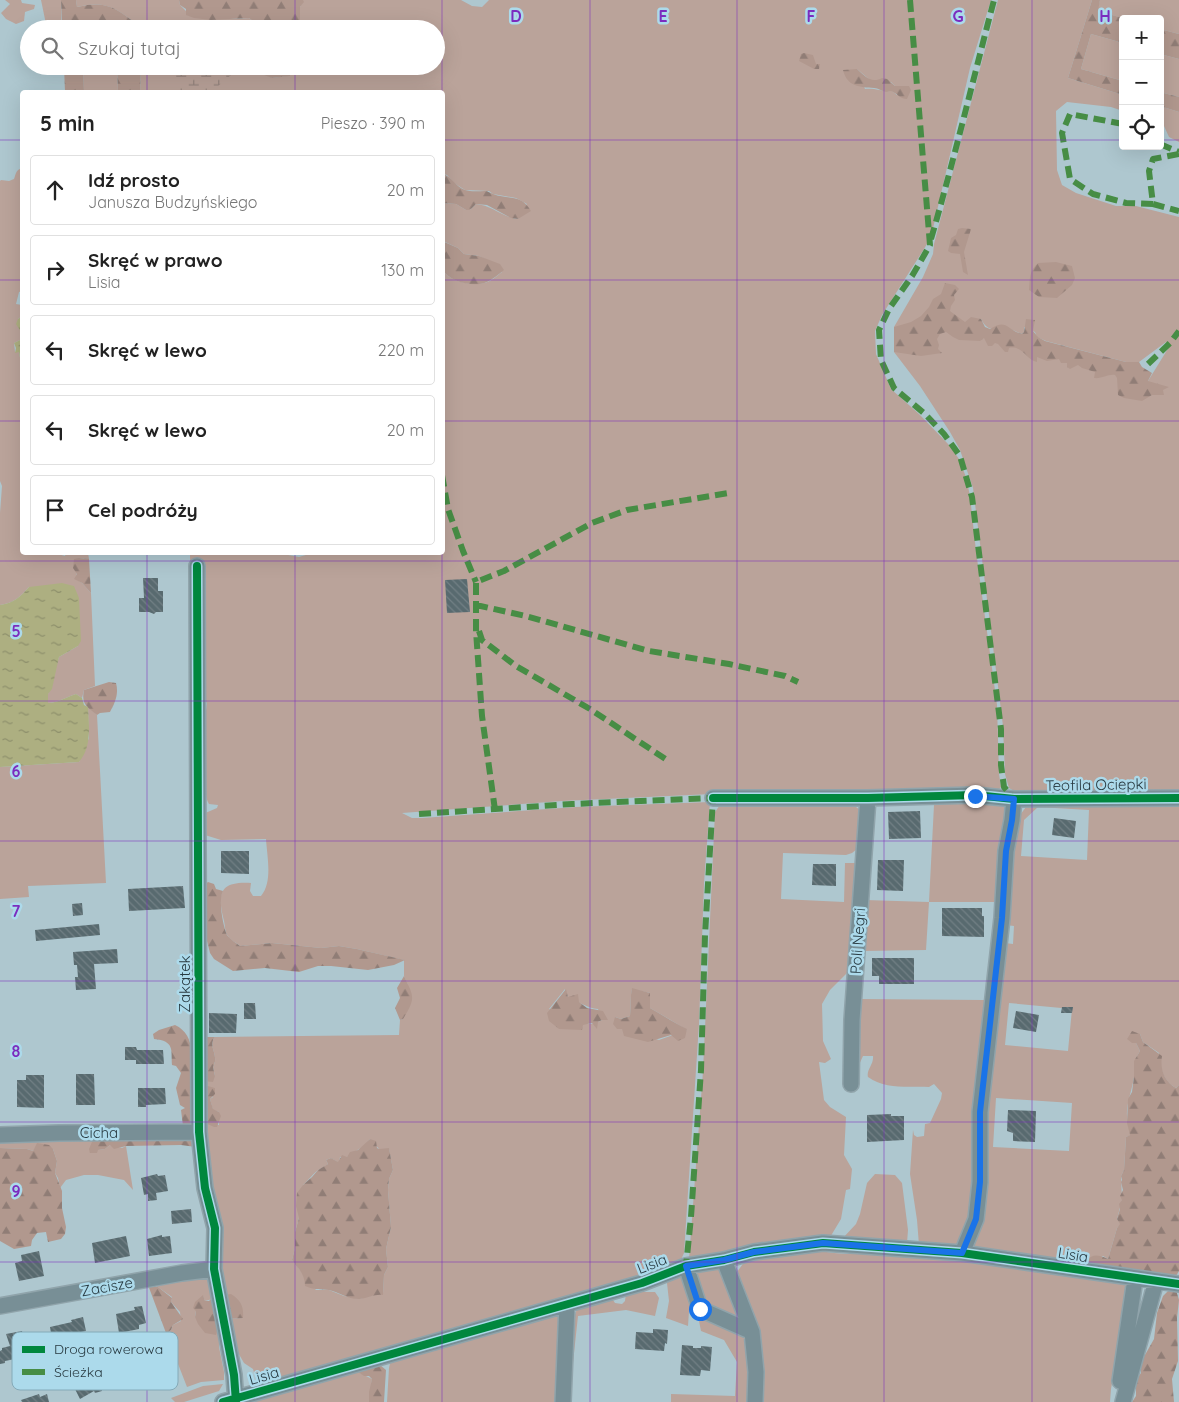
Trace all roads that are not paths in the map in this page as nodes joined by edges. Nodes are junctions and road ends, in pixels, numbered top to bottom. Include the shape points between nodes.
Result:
1 (197, 566) dead end
2 (713, 798) dead end
3 (868, 798) junction
4 (1179, 798) edge
5 (1014, 799) junction
6 (852, 1084) dead end
7 (199, 1132) junction
8 (0, 1136) edge
9 (962, 1253) junction
10 (724, 1260) junction
11 (686, 1266) junction
12 (214, 1269) junction
13 (1136, 1279) junction
14 (1156, 1281) junction
15 (1179, 1284) edge
16 (567, 1305) junction
17 (0, 1306) edge
18 (752, 1332) junction
19 (232, 1401) edge
20 (563, 1402) edge
21 (755, 1402) edge
22 (1122, 1402) edge

1 - 7 street, Zakątek
2 - 3 street, Teofila Ociepki
3 - 5 street, Teofila Ociepki via 975,796
3 - 6 street, Poli Negri via 852,1020
4 - 5 street, Teofila Ociepki
5 - 9 street via 980,1112 980,1182 976,1219
7 - 8 street, Cicha
7 - 12 street, Zakątek via 205,1188 215,1228
9 - 10 street, Lisia via 823,1243 754,1252
9 - 13 street, Lisia
10 - 11 street, Lisia
10 - 18 street
11 - 16 street, Lisia
11 - 18 street via 700,1309
12 - 17 street, Zacisze
12 - 19 street, Zakątek via 234,1376
13 - 14 street, Lisia
13 - 22 street via 1120,1380
14 - 15 street, Lisia
14 - 22 street
16 - 19 street, Lisia
16 - 20 street
18 - 21 street

